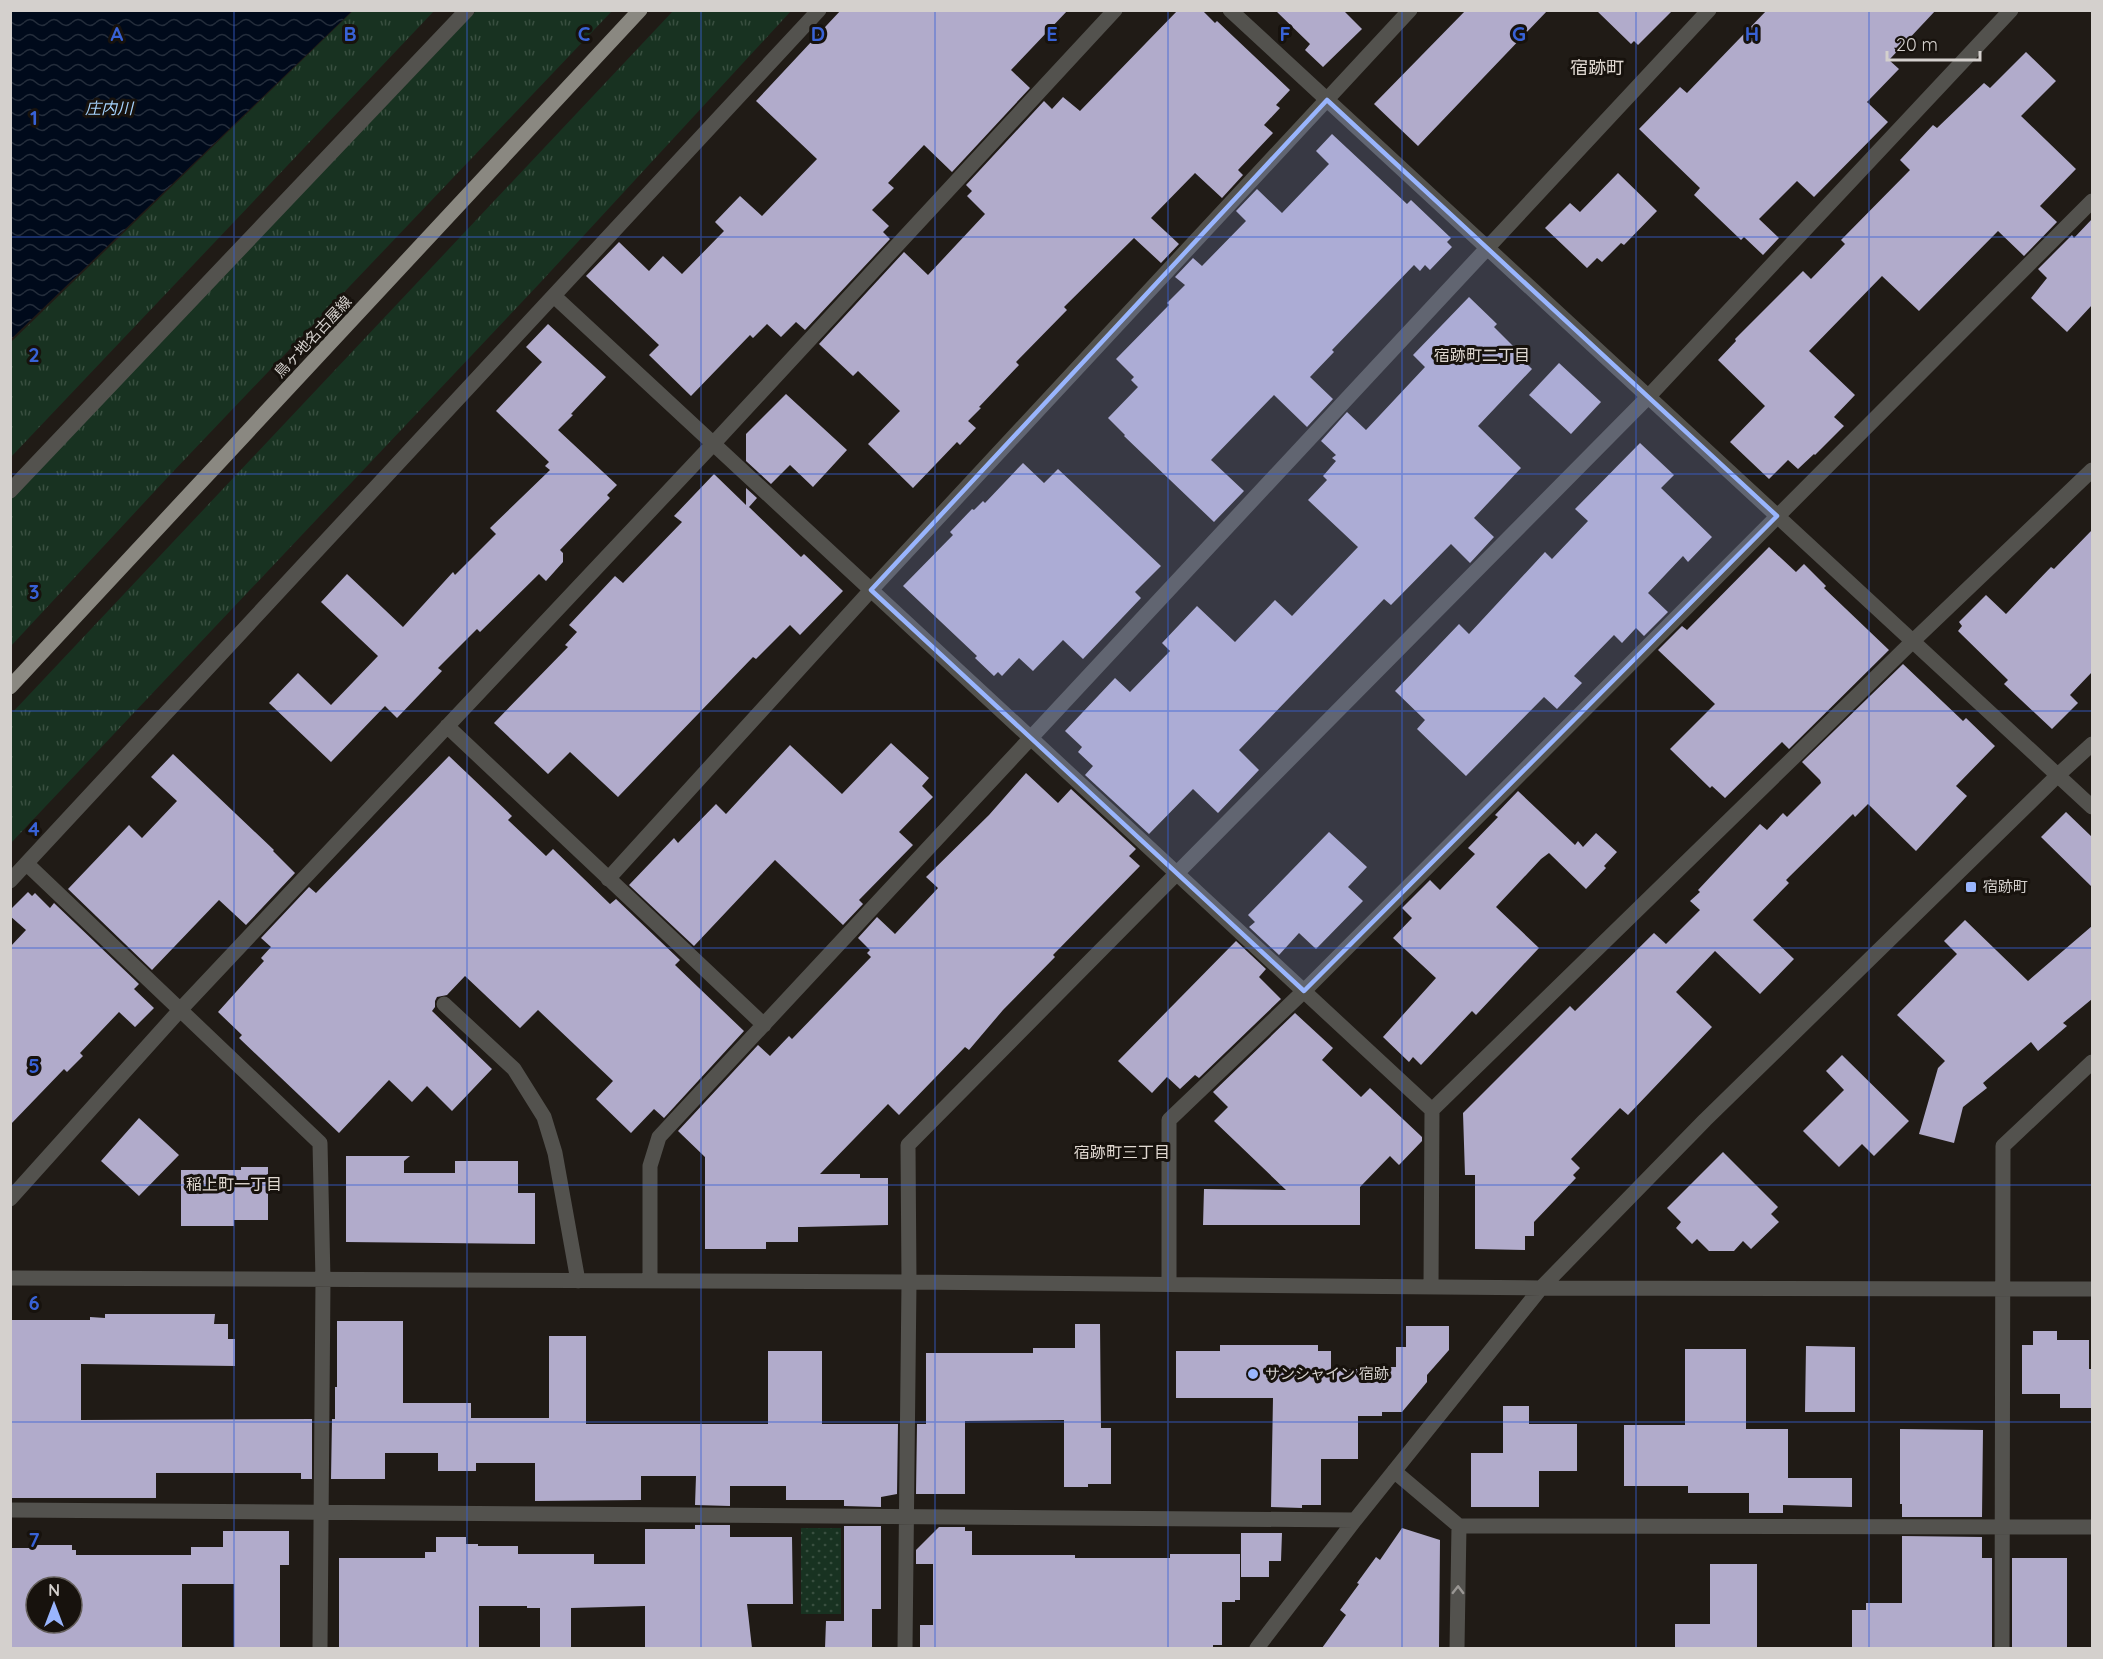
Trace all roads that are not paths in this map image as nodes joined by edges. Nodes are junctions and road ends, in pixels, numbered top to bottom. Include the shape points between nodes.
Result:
1 (467, 10) edge
2 (640, 10) edge
3 (819, 10) edge
4 (1115, 10) edge
5 (1230, 10) edge
6 (1410, 10) edge
7 (1709, 10) edge
8 (2011, 10) edge
9 (1327, 100) junction
10 (2092, 201) edge
11 (1488, 249) junction
12 (554, 296) junction
13 (1648, 397) junction
14 (713, 444) junction
15 (2092, 470) edge
16 (10, 491) edge
17 (1777, 516) junction
18 (872, 590) junction
19 (1913, 641) junction
20 (10, 687) edge
21 (447, 726) junction
22 (1032, 739) junction
23 (2092, 744) edge
24 (2058, 775) junction
25 (2092, 807) edge
26 (27, 864) junction
27 (1177, 873) junction
28 (608, 879) junction
29 (10, 881) edge
30 (1304, 991) junction
31 (444, 1004) dead end
32 (180, 1010) junction
33 (764, 1025) junction
34 (2092, 1062) edge
35 (1432, 1110) junction
36 (10, 1198) edge
37 (10, 1278) edge
38 (323, 1280) junction
39 (578, 1281) junction
40 (650, 1281) junction
41 (909, 1282) junction
42 (1169, 1284) junction
43 (1431, 1286) junction
44 (1541, 1288) junction
45 (2003, 1289) junction
46 (2092, 1289) edge
47 (1394, 1471) junction
48 (10, 1510) edge
49 (321, 1513) junction
50 (907, 1516) junction
51 (1355, 1520) junction
52 (1459, 1526) junction
53 (2002, 1527) junction
54 (2092, 1527) edge
55 (320, 1648) edge
56 (905, 1648) edge
57 (1257, 1648) edge
58 (1457, 1648) edge
59 (2002, 1648) edge

1 - 16 street
2 - 20 main road, 鳥ヶ地名古屋線
3 - 12 street
4 - 14 street
5 - 9 street
6 - 9 street
7 - 11 street
8 - 13 street
9 - 11 street
9 - 18 street
10 - 17 street
11 - 13 street
11 - 22 street
12 - 14 street
12 - 26 street
13 - 17 street
13 - 27 street
14 - 18 street
14 - 21 street
15 - 19 street
17 - 19 street
17 - 30 street
18 - 22 street
18 - 28 street
19 - 24 street
19 - 35 street
21 - 28 street
21 - 32 street
22 - 27 street
22 - 33 street
23 - 24 street
24 - 25 street
24 - 44 street via 1705,1120
26 - 29 street
26 - 32 street
27 - 30 street
27 - 41 street via 908,1145
28 - 33 street
30 - 35 street
30 - 42 street via 1169,1120
31 - 39 street via 514,1069 544,1117 555,1153
32 - 36 street
32 - 38 street via 320,1143
33 - 40 street via 659,1137 650,1166
34 - 45 street via 2003,1146
35 - 43 street
37 - 38 street
38 - 39 street
38 - 49 street
39 - 40 street
40 - 41 street
41 - 42 street
41 - 50 street
42 - 43 street
43 - 44 street
44 - 45 street
44 - 47 street
45 - 46 street
45 - 53 street
47 - 51 street
47 - 52 street
48 - 49 street
49 - 50 street
49 - 55 street
50 - 51 street
50 - 56 street
51 - 57 street
52 - 53 street
58 -> 52 street
53 - 54 street
53 - 59 street

